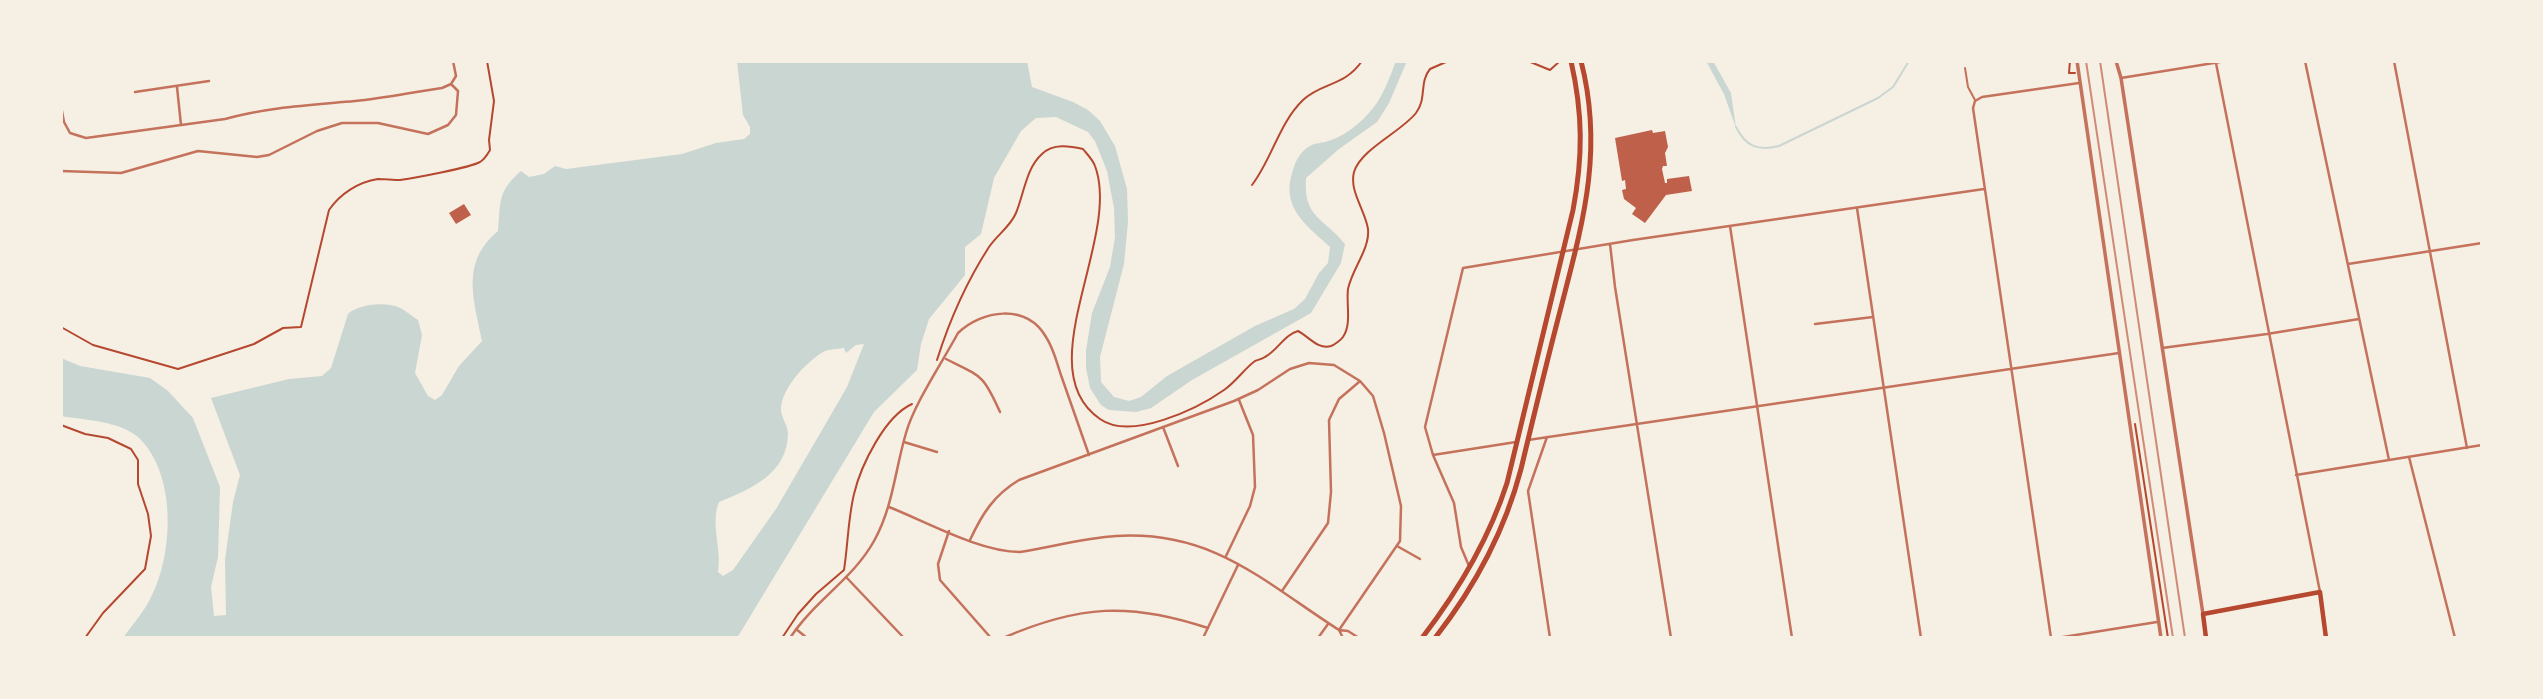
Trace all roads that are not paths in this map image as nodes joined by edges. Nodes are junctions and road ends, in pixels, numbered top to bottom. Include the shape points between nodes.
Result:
1 (453, 61) edge
2 (1571, 61) edge
3 (1581, 61) edge
4 (2116, 61) edge
5 (2226, 61) edge
6 (2305, 61) edge
7 (2395, 61) edge
8 (2079, 63) edge
9 (2216, 63) junction
10 (1965, 68) dead end
11 (2121, 78) junction
12 (209, 81) dead end
13 (2079, 83) junction
14 (451, 84) junction
15 (176, 86) junction
16 (135, 92) dead end
17 (1975, 100) junction
18 (61, 106) edge
19 (181, 125) junction
20 (61, 171) edge
21 (1983, 189) junction
22 (1857, 208) junction
23 (1730, 226) junction
24 (2482, 243) edge
25 (1610, 244) junction
26 (1575, 249) junction
27 (1562, 251) junction
28 (2430, 251) junction
29 (2348, 264) junction
30 (1873, 317) junction
31 (2359, 319) junction
32 (1815, 324) dead end
33 (2267, 334) junction
34 (2162, 348) junction
35 (2119, 353) junction
36 (944, 358) junction
37 (2011, 369) junction
38 (1360, 381) junction
39 (1883, 388) junction
40 (1239, 399) junction
41 (1758, 407) junction
42 (1000, 412) dead end
43 (1638, 425) junction
44 (1163, 427) junction
45 (1547, 438) junction
46 (1528, 440) junction
47 (904, 442) junction
48 (1517, 442) junction
49 (2482, 445) edge
50 (2467, 448) junction
51 (937, 452) dead end
52 (1089, 455) junction
53 (1433, 455) junction
54 (2409, 457) junction
55 (2389, 460) junction
56 (1178, 466) dead end
57 (2296, 475) junction
58 (889, 508) junction
59 (949, 531) junction
60 (970, 540) junction
61 (1397, 545) junction
62 (1226, 556) junction
63 (1420, 559) dead end
64 (1239, 564) junction
65 (1469, 566) junction
66 (846, 577) junction
67 (1282, 591) junction
68 (2320, 592) junction
69 (2203, 614) junction
70 (2158, 622) junction
71 (1329, 623) junction
72 (1208, 628) junction
73 (796, 629) junction
74 (1339, 630) junction
75 (790, 638) edge
76 (807, 638) edge
77 (904, 638) edge
78 (992, 638) edge
79 (1003, 638) edge
80 (1203, 638) edge
81 (1318, 638) edge
82 (1343, 638) edge
83 (1359, 638) edge
84 (1422, 638) edge
85 (1435, 638) edge
86 (1550, 638) edge
87 (1671, 638) edge
88 (1793, 638) edge
89 (1921, 638) edge
90 (2051, 638) edge
91 (2057, 638) edge
92 (2161, 638) edge
93 (2206, 638) edge
94 (2326, 638) edge
95 (2455, 638) edge

1 - 14 street via 456,76
2 - 27 highway via 1580,110 1581,169
3 - 26 highway via 1591,111 1592,152
4 - 11 street
5 - 9 street
6 - 29 street
7 - 28 street
8 - 13 street
9 - 11 street
9 - 33 street
10 - 17 lane
11 - 34 street
12 - 15 street
13 - 17 street
13 - 35 street
14 - 19 street
14 - 20 street via 457,91 456,115 448,125 428,134 378,123 342,123 269,155 198,151 121,173
15 - 16 street
15 - 19 street
17 - 21 street
18 - 19 street via 71,133 86,138
21 - 22 street
21 - 37 street
22 - 23 street
22 - 30 street
23 - 25 street
23 - 41 street
24 - 28 street
25 - 26 street
25 - 43 street
26 - 27 street
26 - 46 highway
27 - 48 highway
27 - 53 street via 1463,268 1426,420
28 - 29 street
28 - 50 street
29 - 31 street
30 - 32 street
30 - 39 street
31 - 33 street
31 - 55 street
33 - 34 street
33 - 57 street
34 - 69 street
35 - 37 street
35 - 70 street
36 - 42 street via 987,382
36 - 47 street
36 - 52 street via 958,333 987,314 1012,314 1037,324 1052,349
37 - 39 street
37 - 90 street
38 - 40 street via 1334,365 1309,363
38 - 61 street via 1373,396 1379,413 1401,506
38 - 67 street via 1339,399 1329,420 1328,523
39 - 41 street
39 - 89 street
40 - 44 street
40 - 62 street via 1253,435 1255,487
41 - 43 street
41 - 88 street
43 - 45 street
43 - 87 street
44 - 52 street
44 - 56 street
45 - 46 street
45 - 86 street via 1528,491
46 - 85 highway via 1499,535
47 - 51 street
47 - 58 street
48 - 53 street
48 - 65 highway via 1498,510
49 - 50 street
50 - 54 street
52 - 60 street via 1009,486 987,508
53 - 65 street via 1454,503
54 - 55 street
54 - 95 street
55 - 57 street
57 - 68 street
58 - 59 street
58 - 66 street via 873,542
59 - 60 street
59 - 78 street via 938,564 940,580
60 - 62 street via 1020,552 1132,536 1182,542
61 - 63 street
61 - 74 street
62 - 64 street
64 - 67 street
64 - 72 street
65 - 84 highway
66 - 73 street
66 - 77 street
67 - 71 street
68 - 69 main road
68 - 94 main road
69 - 93 main road
70 - 91 street
70 - 92 street
71 - 74 street
71 - 81 street
72 - 79 street via 1145,611 1091,611 1036,624
72 - 80 street
73 - 75 street
73 - 76 street
74 - 82 street
74 - 83 street

